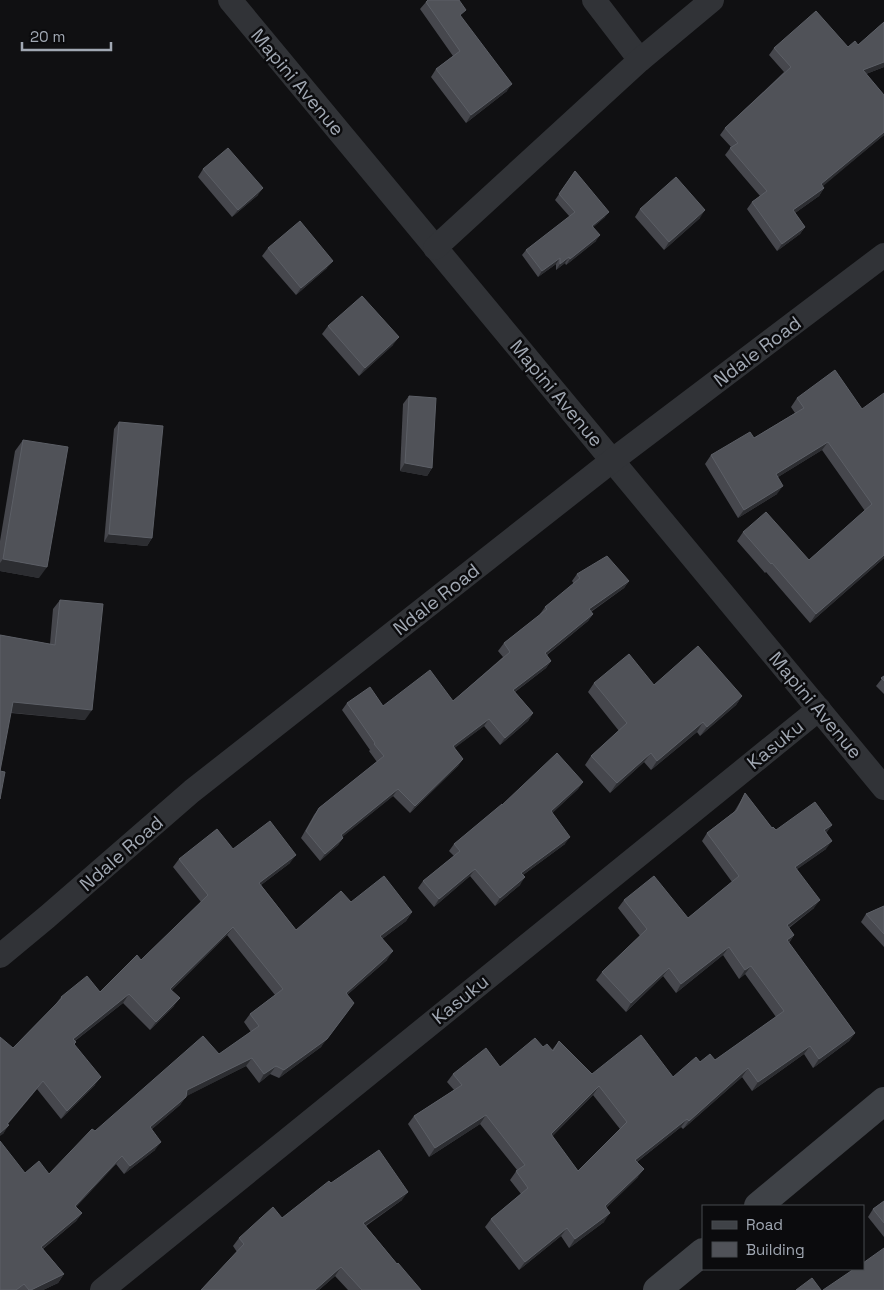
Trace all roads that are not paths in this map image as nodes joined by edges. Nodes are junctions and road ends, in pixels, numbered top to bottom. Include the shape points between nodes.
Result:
1 (230, 0) edge
2 (594, 0) edge
3 (712, 0) edge
4 (640, 60) junction
5 (435, 248) junction
6 (884, 255) edge
7 (613, 460) junction
8 (819, 708) junction
9 (884, 788) edge
10 (0, 956) edge
11 (884, 1101) edge
12 (759, 1205) edge
13 (702, 1253) edge
14 (102, 1290) edge
15 (657, 1290) edge

1 - 5 street, Mapini Avenue
2 - 4 street
3 - 4 street
4 - 5 street
5 - 7 street, Mapini Avenue
6 - 7 street, Ndale Road
7 - 8 street, Mapini Avenue
7 - 10 street, Ndale Road via 192,791
8 - 9 street, Mapini Avenue
8 - 14 street, Kasuku
11 - 12 street
13 - 15 street

